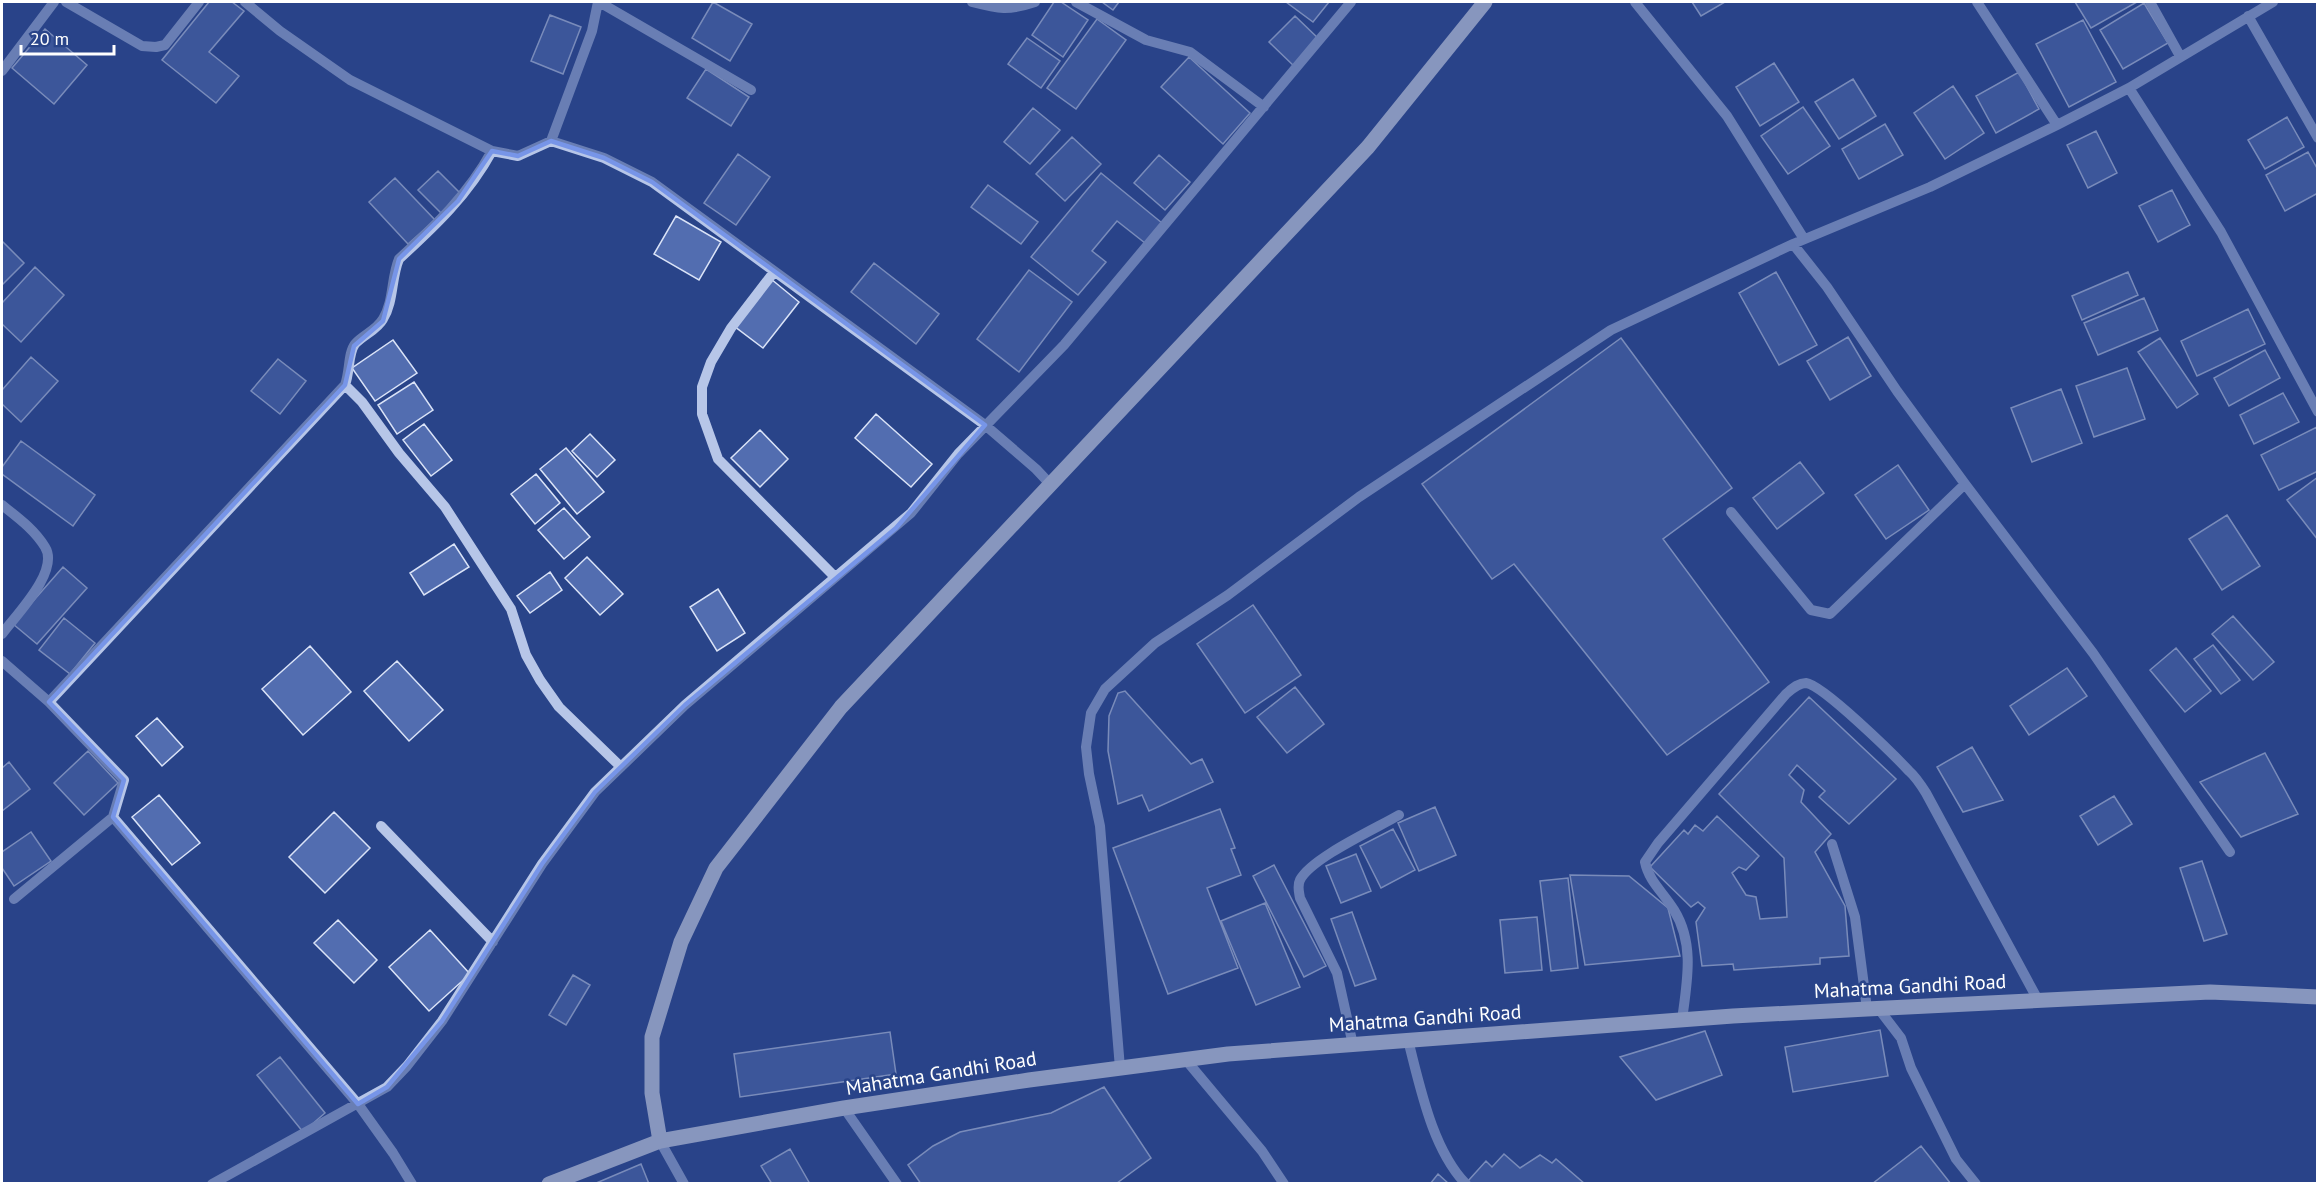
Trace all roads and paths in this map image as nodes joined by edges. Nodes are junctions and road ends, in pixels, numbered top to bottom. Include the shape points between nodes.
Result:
1 (54, 2) edge
2 (66, 2) edge
3 (199, 2) edge
4 (245, 2) edge
5 (598, 2) edge
6 (972, 2) edge
7 (1035, 2) edge
8 (1076, 2) edge
9 (1352, 2) edge
10 (1485, 2) edge
11 (1635, 2) edge
12 (1977, 2) edge
13 (2150, 2) edge
14 (2272, 2) edge
15 (2248, 16) junction
16 (2180, 56) junction
17 (2, 71) edge
18 (2129, 88) junction
19 (751, 90) dead end
20 (1264, 106) junction
21 (2057, 125) junction
22 (2318, 138) edge
23 (550, 141) junction
24 (492, 151) junction
25 (1799, 241) junction
26 (774, 272) junction
27 (345, 385) junction
28 (2318, 412) edge
29 (985, 425) junction
30 (1965, 484) junction
31 (1051, 485) junction
32 (2, 505) edge
33 (1731, 512) dead end
34 (835, 577) junction
35 (2, 634) edge
36 (2, 661) edge
37 (48, 702) junction
38 (621, 766) junction
39 (1400, 815) dead end
40 (113, 817) junction
41 (381, 826) dead end
42 (1832, 844) dead end
43 (2230, 852) dead end
44 (14, 899) dead end
45 (493, 942) junction
46 (2318, 997) edge
47 (2038, 1000) junction
48 (1872, 1009) junction
49 (1682, 1020) junction
50 (1408, 1040) junction
51 (1353, 1045) junction
52 (1186, 1060) junction
53 (1120, 1068) junction
54 (358, 1104) junction
55 (844, 1108) junction
56 (660, 1141) junction
57 (212, 1184) edge
58 (411, 1184) edge
59 (549, 1184) edge
60 (684, 1184) edge
61 (897, 1184) edge
62 (1284, 1184) edge
63 (1466, 1184) edge
64 (1976, 1184) edge

1 - 17 street
2 - 3 street via 142,46 156,47 165,45
4 - 24 street via 351,80
5 - 19 street
5 - 23 street via 592,31
6 - 7 street via 1013,9
8 - 20 street via 1146,40 1190,52
9 - 20 street
10 - 31 main road via 1368,147
11 - 25 street via 1727,116
12 - 21 street
13 - 16 street
14 - 15 street
15 - 16 street
15 - 22 street
16 - 18 street
18 - 21 street
18 - 28 street via 2220,232
20 - 29 street via 1064,345
21 - 25 street via 1930,187
23 - 24 street via 518,156
23 - 26 street via 604,158 652,182
24 - 27 street via 478,178 399,259 382,321 354,346
25 - 30 street via 1897,391
25 - 53 street via 1611,330 1359,497 1228,595 1155,643 1105,689 1091,713 1086,747 1100,826
26 - 29 street
26 - 34 street via 731,328 711,362 702,387 702,414 718,459
27 - 37 street
27 - 38 street via 445,507 511,609 526,655 559,707
29 - 31 street
29 - 34 street via 911,513
30 - 33 street via 1830,614 1811,610
30 - 43 street via 2093,653
31 - 56 main road via 841,707 716,868 681,942 652,1037 652,1093
32 - 35 street via 29,527 46,549 47,565 38,587
34 - 38 street via 685,705
36 - 37 street
37 - 40 street via 124,780
38 - 45 street via 577,814
39 - 51 street via 1327,856 1300,880 1298,889 1336,973
40 - 44 street
40 - 54 street
41 - 45 street
42 - 48 street via 1855,917
45 - 54 street via 442,1021 407,1066 387,1087
46 - 47 main road, Mahatma Gandhi Road via 2210,992
47 - 48 main road, Mahatma Gandhi Road
47 - 49 street via 1911,772 1834,701 1806,683 1786,694 1645,862 1646,872 1682,925 1689,958
48 - 49 main road, Mahatma Gandhi Road
48 - 64 street via 1901,1038 1911,1068 1956,1159
49 - 50 main road, Mahatma Gandhi Road
50 - 51 main road, Mahatma Gandhi Road
50 - 63 street via 1426,1111 1454,1171
51 - 52 main road, Mahatma Gandhi Road
52 - 53 main road, Mahatma Gandhi Road
52 - 62 street via 1262,1151
53 - 55 main road, Mahatma Gandhi Road
54 - 57 street
54 - 58 street
55 - 56 main road, Mahatma Gandhi Road
55 - 61 street
56 - 59 main road, Mahatma Gandhi Road
56 - 60 street

